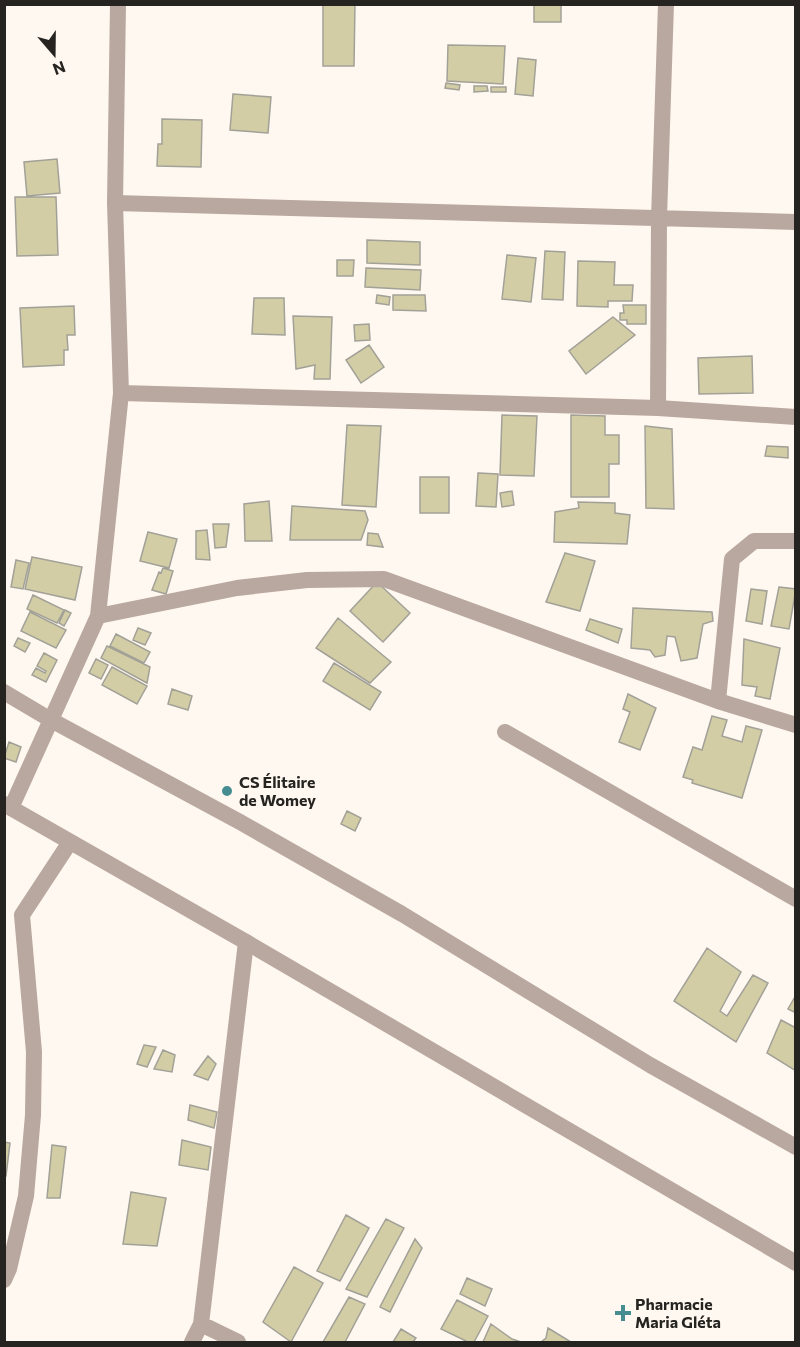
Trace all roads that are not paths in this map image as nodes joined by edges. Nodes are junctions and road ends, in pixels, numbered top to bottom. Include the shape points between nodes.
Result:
1 (118, 4) edge
2 (666, 4) edge
3 (115, 203) junction
4 (659, 218) junction
5 (795, 222) edge
6 (121, 393) junction
7 (658, 408) junction
8 (795, 417) edge
9 (795, 541) edge
10 (98, 615) junction
11 (4, 692) edge
12 (718, 701) junction
13 (51, 720) junction
14 (795, 725) edge
15 (505, 732) dead end
16 (8, 806) edge
17 (69, 842) junction
18 (795, 899) edge
19 (246, 942) junction
20 (795, 1147) edge
21 (795, 1263) edge
22 (4, 1280) edge
23 (201, 1324) junction
24 (192, 1342) edge
25 (238, 1342) edge

1 - 3 street
2 - 4 street
3 - 4 street
3 - 6 street
4 - 5 street
4 - 7 street
6 - 7 street
6 - 10 street
7 - 8 street
9 - 12 street via 754,541 732,559
10 - 12 street via 249,587 307,580 384,579
10 - 13 street
11 - 13 street
12 - 14 street
13 - 16 street
13 - 20 street via 402,914 650,1065
15 - 18 street
16 - 17 street
17 - 19 street
17 - 22 street via 22,915 34,1052 33,1115 26,1196
19 - 21 street
19 - 23 street
23 - 24 street
23 - 25 street

